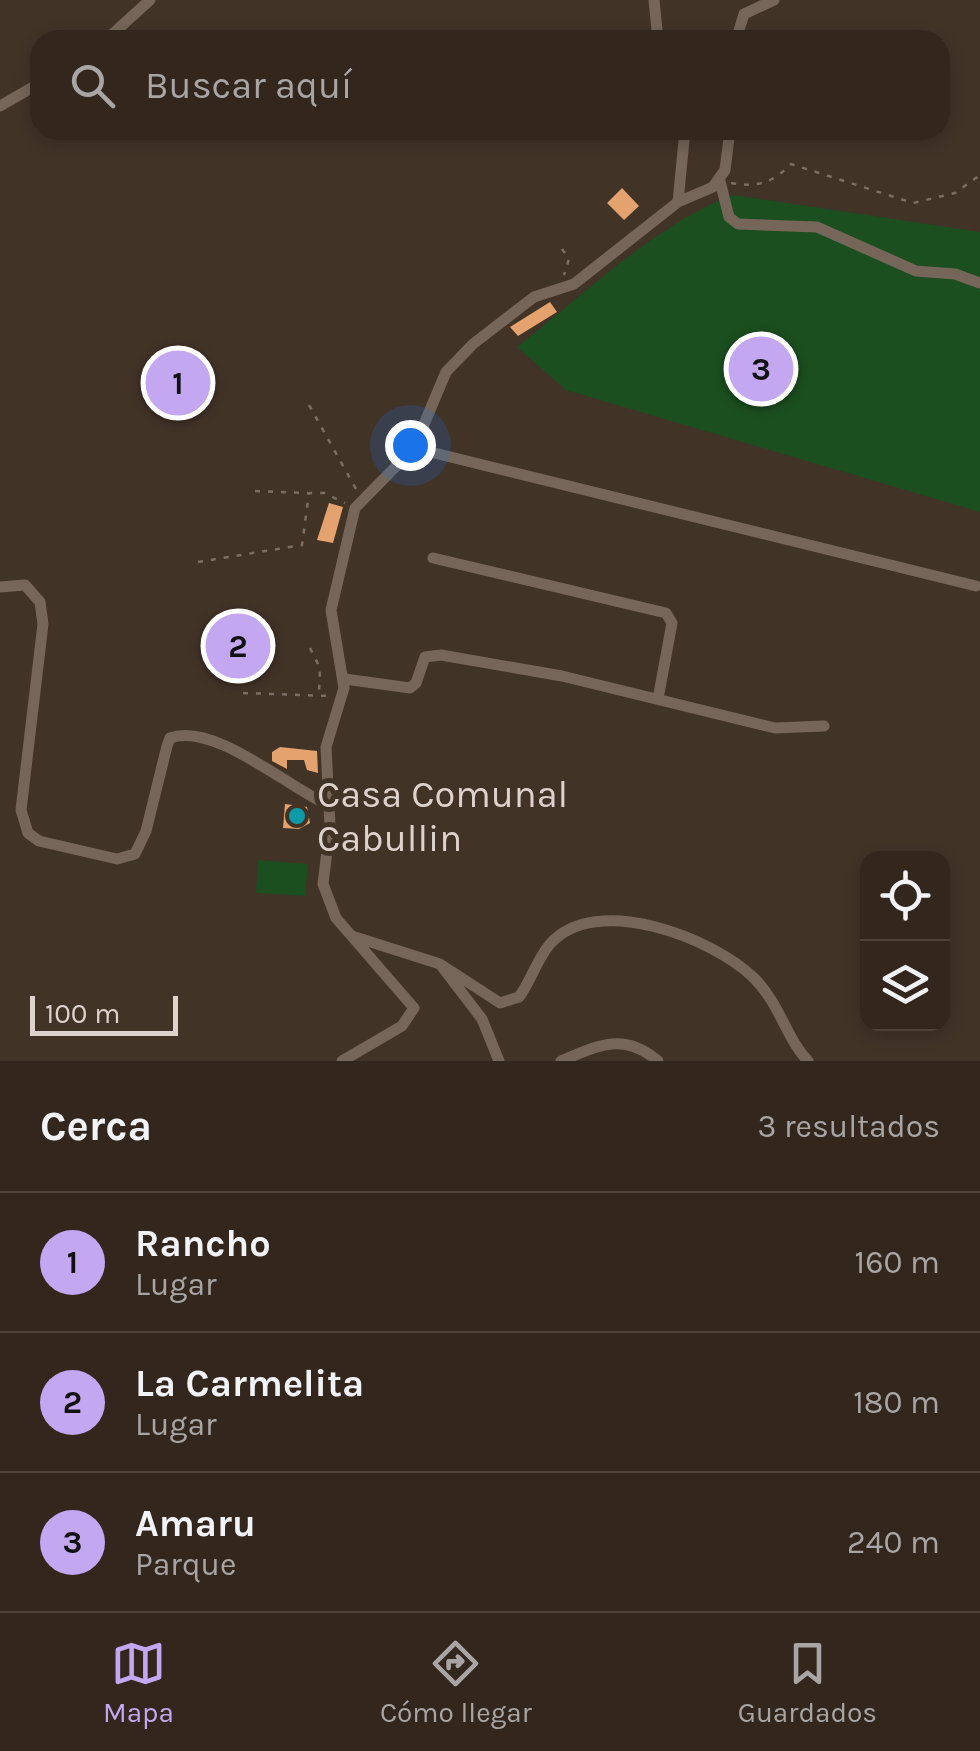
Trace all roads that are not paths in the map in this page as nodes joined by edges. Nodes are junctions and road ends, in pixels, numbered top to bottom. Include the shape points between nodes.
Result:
1 (150, 0) edge
2 (654, 0) edge
3 (774, 0) edge
4 (117, 30) edge
5 (657, 30) edge
6 (739, 30) edge
7 (30, 89) edge
8 (0, 106) edge
9 (682, 140) edge
10 (728, 140) edge
11 (720, 181) junction
12 (678, 202) junction
13 (980, 283) edge
14 (414, 448) junction
15 (433, 558) dead end
16 (976, 586) dead end
17 (0, 587) edge
18 (345, 679) junction
19 (658, 699) junction
20 (824, 726) dead end
21 (326, 804) junction
22 (351, 936) junction
23 (440, 964) junction
24 (342, 1061) edge
25 (499, 1061) edge
26 (561, 1061) edge
27 (658, 1061) edge
28 (808, 1061) edge

1 - 4 street
2 - 5 street
3 - 6 street via 744,14
7 - 8 street
9 - 12 street
10 - 11 street
11 - 12 street
11 - 13 street via 729,217 738,224 818,227 916,271
12 - 14 street via 574,284 518,307 458,358
14 - 16 street
14 - 18 street via 359,503 331,610
15 - 19 street via 666,613 672,623
17 - 21 street via 25,585 42,610 22,810 28,833 39,841 117,860 135,854 166,746 185,734 224,746
18 - 19 street via 410,688 425,657 441,655
18 - 21 street via 326,747
19 - 20 street via 793,730
21 - 22 street via 325,898
22 - 23 street
22 - 24 street via 414,1008 402,1026
23 - 25 street via 482,1019
23 - 28 street via 500,1002 519,997 550,944 577,927 604,921 684,933 753,977
26 - 27 street via 603,1042 626,1042

